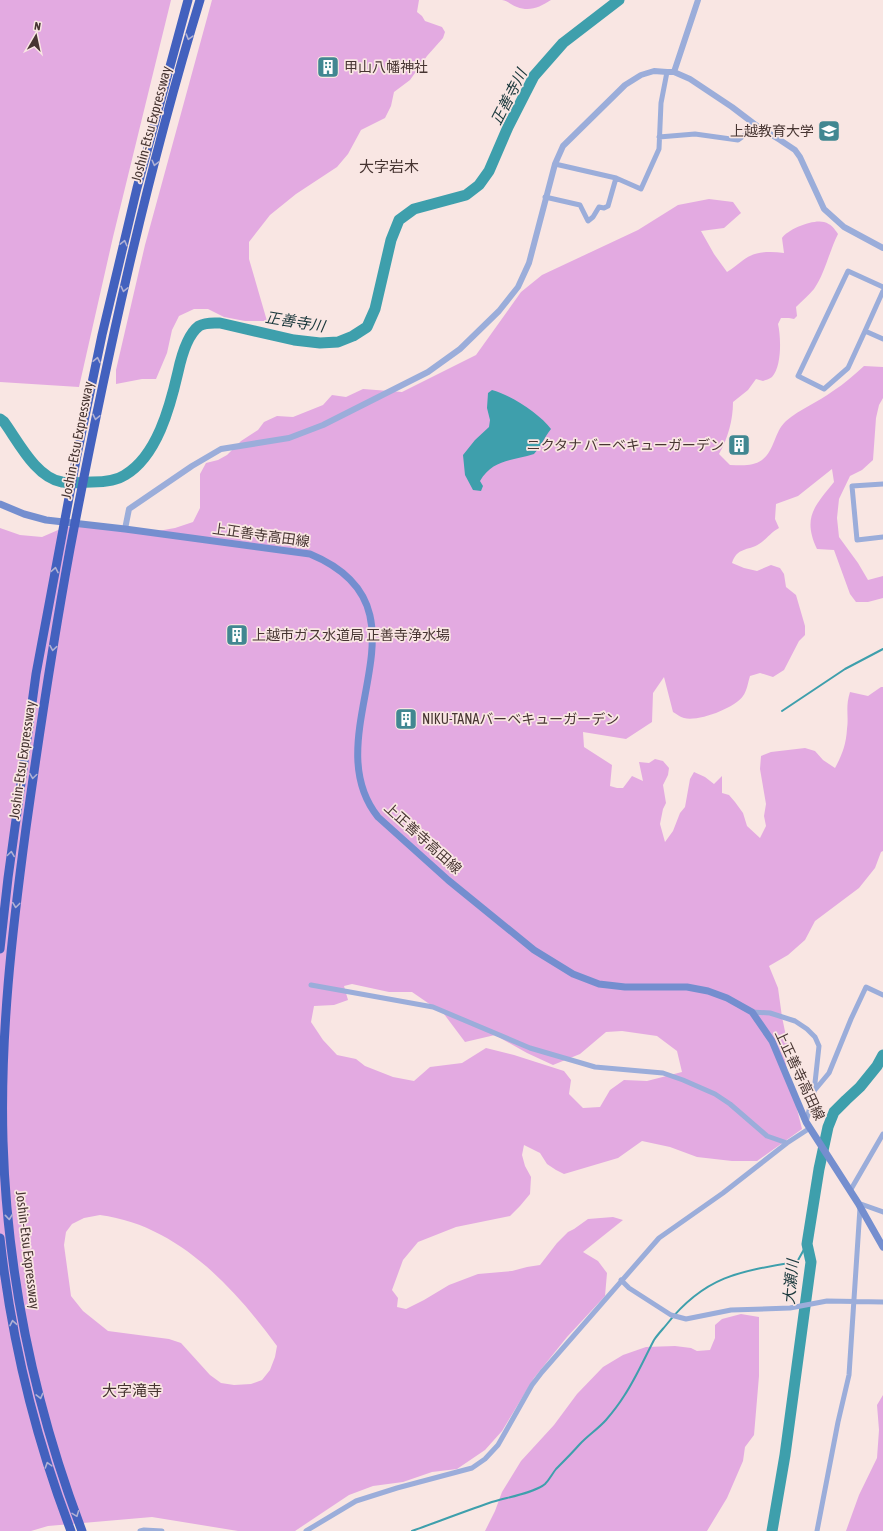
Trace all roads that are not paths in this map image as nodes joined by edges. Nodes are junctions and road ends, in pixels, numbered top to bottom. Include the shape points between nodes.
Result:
1 (188, 0) edge
2 (200, 0) edge
3 (698, 0) edge
4 (671, 72) junction
5 (756, 126) junction
6 (659, 137) junction
7 (555, 164) junction
8 (616, 178) junction
9 (546, 197) junction
10 (883, 248) edge
11 (883, 287) edge
12 (883, 291) edge
13 (865, 331) junction
14 (883, 339) edge
15 (883, 484) edge
16 (0, 504) edge
17 (125, 529) junction
18 (883, 537) edge
19 (0, 949) edge
20 (311, 985) dead end
21 (883, 995) edge
22 (752, 1012) junction
23 (814, 1092) junction
24 (808, 1125) junction
25 (883, 1134) edge
26 (787, 1143) junction
27 (850, 1192) junction
28 (859, 1206) junction
29 (883, 1212) edge
30 (0, 1238) edge
31 (883, 1247) edge
32 (621, 1280) junction
33 (853, 1302) junction
34 (883, 1302) edge
35 (71, 1531) edge
36 (82, 1531) edge
37 (140, 1531) edge
38 (162, 1531) edge
39 (306, 1531) edge
40 (817, 1531) edge

19 -> 1 highway, Joshin-Etsu Expressway via 36,674 77,455 137,188
2 -> 36 highway, Joshin-Etsu Expressway via 148,190 88,456 38,738 8,982 3,1142 17,1285 48,1430
3 - 4 street
4 - 5 street via 690,79
4 - 6 street via 661,103
4 - 7 street via 654,71 641,75 625,85 563,146
5 - 6 street via 738,140 696,134
5 - 10 street via 798,154 821,204 833,218 844,227
6 - 8 street via 659,149 641,189
7 - 8 street
7 - 9 street
8 - 9 street via 608,206 599,207 588,221 580,205
9 - 17 street via 529,263 518,287 499,311 460,349 428,372 323,425 289,438 221,449 129,509
11 - 13 street via 848,271 798,376 824,389 848,368
12 - 13 street
13 - 14 street
15 - 18 street via 852,486 857,540
16 - 17 main road, 上正善寺高田線 via 46,520
17 - 22 main road, 上正善寺高田線 via 294,551 310,554 335,566 362,595 373,626 372,655 358,749 359,776 363,792 369,806 378,817 448,880 534,950 574,974 599,984 708,991
20 - 26 street via 433,1007 530,1048 595,1067 663,1073 715,1094 767,1136
21 - 23 street via 866,987 850,1019 830,1073
22 - 23 street via 795,1021 815,1037 819,1046
22 - 24 main road, 上正善寺高田線 via 772,1041
23 - 24 street
24 - 26 street
24 - 27 main road, 上正善寺高田線
25 - 27 street
26 - 32 street via 723,1193 659,1238
27 - 28 main road, 上正善寺高田線
28 - 29 street
28 - 31 main road, 上正善寺高田線
28 - 33 street
35 -> 30 highway, Joshin-Etsu Expressway via 38,1435 20,1361 6,1288
32 - 33 street via 671,1315 686,1319 731,1310 790,1308 827,1301
32 - 39 street via 532,1385 498,1445 485,1459 472,1468 356,1501
33 - 34 street
33 - 40 street via 849,1375
37 - 38 street

